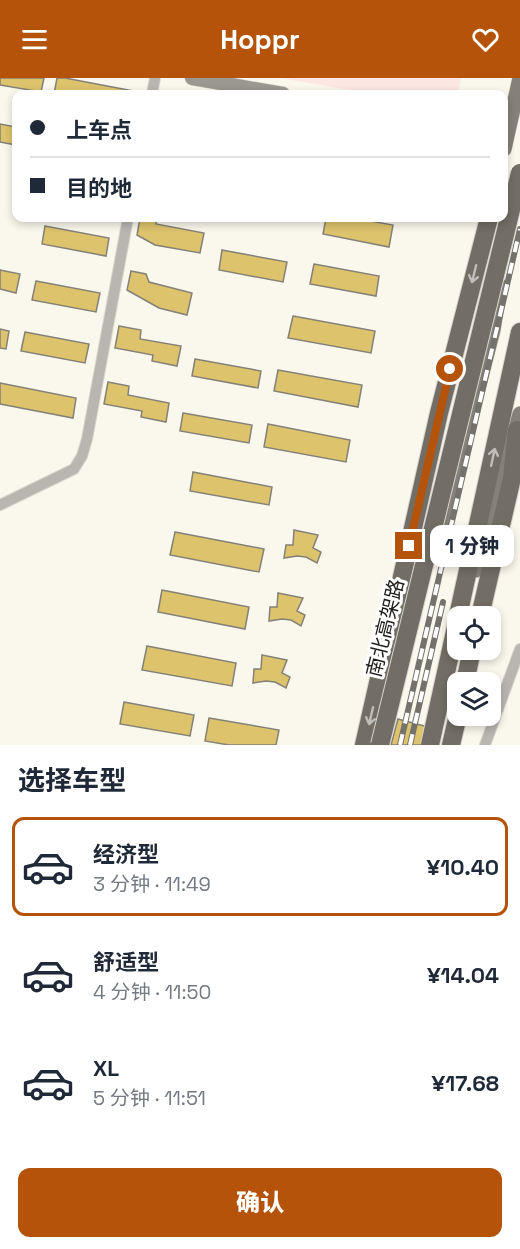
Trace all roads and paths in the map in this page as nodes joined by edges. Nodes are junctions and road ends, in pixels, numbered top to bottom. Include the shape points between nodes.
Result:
1 (192, 78) edge
2 (520, 78) edge
3 (260, 90) edge
4 (510, 134) edge
5 (520, 173) edge
6 (127, 222) edge
7 (488, 222) edge
8 (503, 222) edge
9 (520, 332) edge
10 (519, 425) edge
11 (0, 505) edge
12 (461, 606) edge
13 (462, 606) edge
14 (482, 606) edge
15 (520, 648) edge
16 (449, 660) edge
17 (450, 660) edge
18 (455, 726) edge
19 (364, 745) edge
20 (380, 745) edge
21 (388, 745) edge
22 (429, 745) edge
23 (451, 745) edge
24 (485, 745) edge

1 - 3 street
2 - 4 main road
5 - 20 highway, 南北高架路, bridge
6 - 11 street via 82,456 74,469
7 -> 19 highway via 439,413
8 - 21 main road via 506,246 493,330
12 -> 9 highway
10 - 13 main road
10 - 14 highway via 512,478
15 - 24 street
16 - 22 highway, bridge
17 - 22 main road
18 - 23 highway

